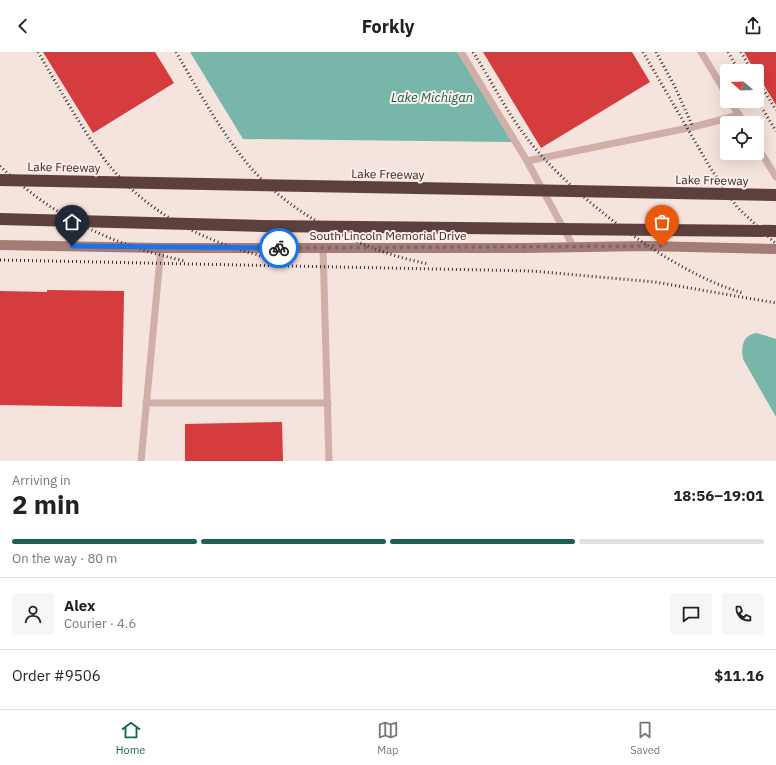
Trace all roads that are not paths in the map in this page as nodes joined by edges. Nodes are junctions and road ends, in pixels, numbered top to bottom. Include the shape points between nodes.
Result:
1 (461, 52) edge
2 (701, 52) edge
3 (720, 83) edge
4 (734, 108) edge
5 (739, 115) joint
6 (764, 156) edge
7 (527, 161) junction
8 (775, 173) edge
9 (0, 180) edge
10 (776, 195) edge
11 (0, 219) edge
12 (776, 231) edge
13 (0, 245) edge
14 (160, 248) junction
15 (323, 248) junction
16 (574, 248) junction
17 (776, 250) edge
18 (146, 403) junction
19 (328, 403) junction
20 (141, 461) edge
21 (330, 461) edge

1 - 7 lane
2 - 3 lane
4 - 5 lane
5 - 7 lane
6 - 8 lane
7 - 16 lane
9 - 10 highway, Lake Freeway, bridge
11 - 12 highway, bridge via 261,226
13 - 14 street, South Lincoln Memorial Drive
14 - 15 street, South Lincoln Memorial Drive
14 - 18 lane
15 - 16 street, South Lincoln Memorial Drive
15 - 19 lane
16 - 17 street, South Lincoln Memorial Drive via 647,246
18 - 19 lane
18 - 20 lane
19 - 21 lane

